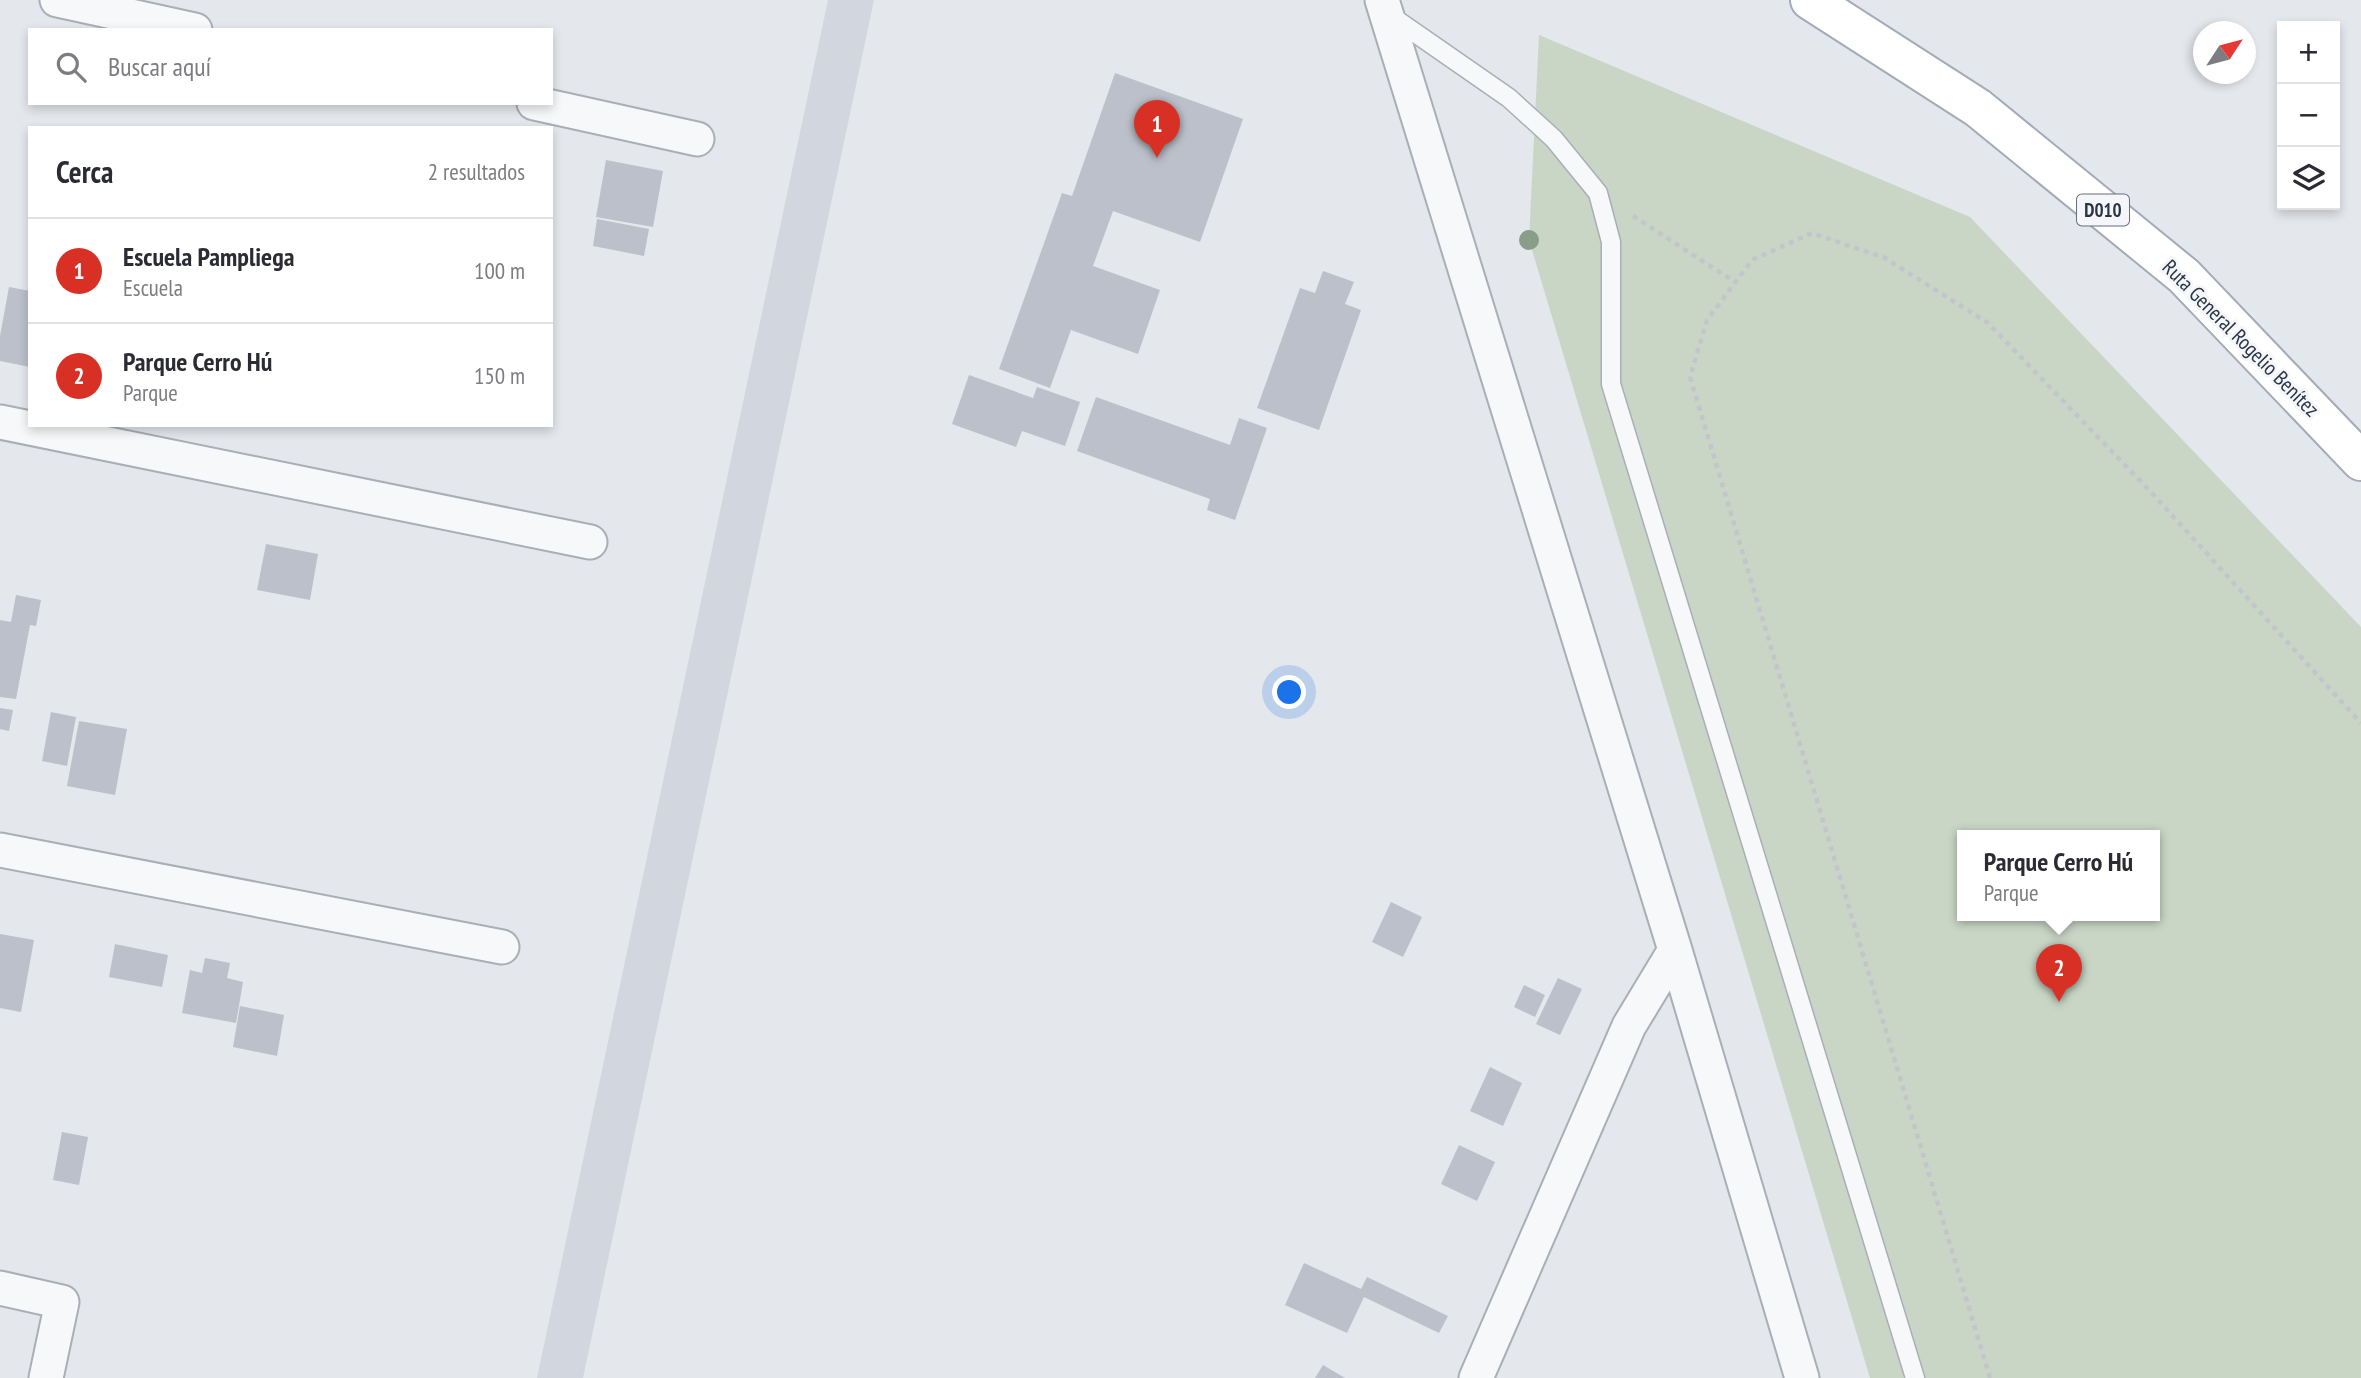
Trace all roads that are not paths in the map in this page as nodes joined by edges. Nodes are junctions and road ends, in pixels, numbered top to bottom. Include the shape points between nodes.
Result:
1 (57, 0) edge
2 (1810, 0) edge
3 (1383, 6) edge
4 (186, 28) edge
5 (543, 105) edge
6 (697, 139) dead end
7 (0, 422) edge
8 (2361, 461) edge
9 (590, 542) dead end
10 (0, 850) edge
11 (502, 947) dead end
12 (1675, 950) junction
13 (0, 1288) edge
14 (46, 1378) edge
15 (1476, 1378) edge
16 (1802, 1378) edge
17 (1915, 1378) edge

1 - 4 street
2 - 8 main road, Ruta General Rogelio Benítez / D010 via 1979,108 2183,276
3 - 12 street
3 - 17 lane via 1509,98 1554,139 1598,193 1611,242 1611,384
5 - 6 street
7 - 9 street
10 - 11 street
12 - 15 street via 1629,1026
12 - 16 street
13 - 14 street via 62,1301

